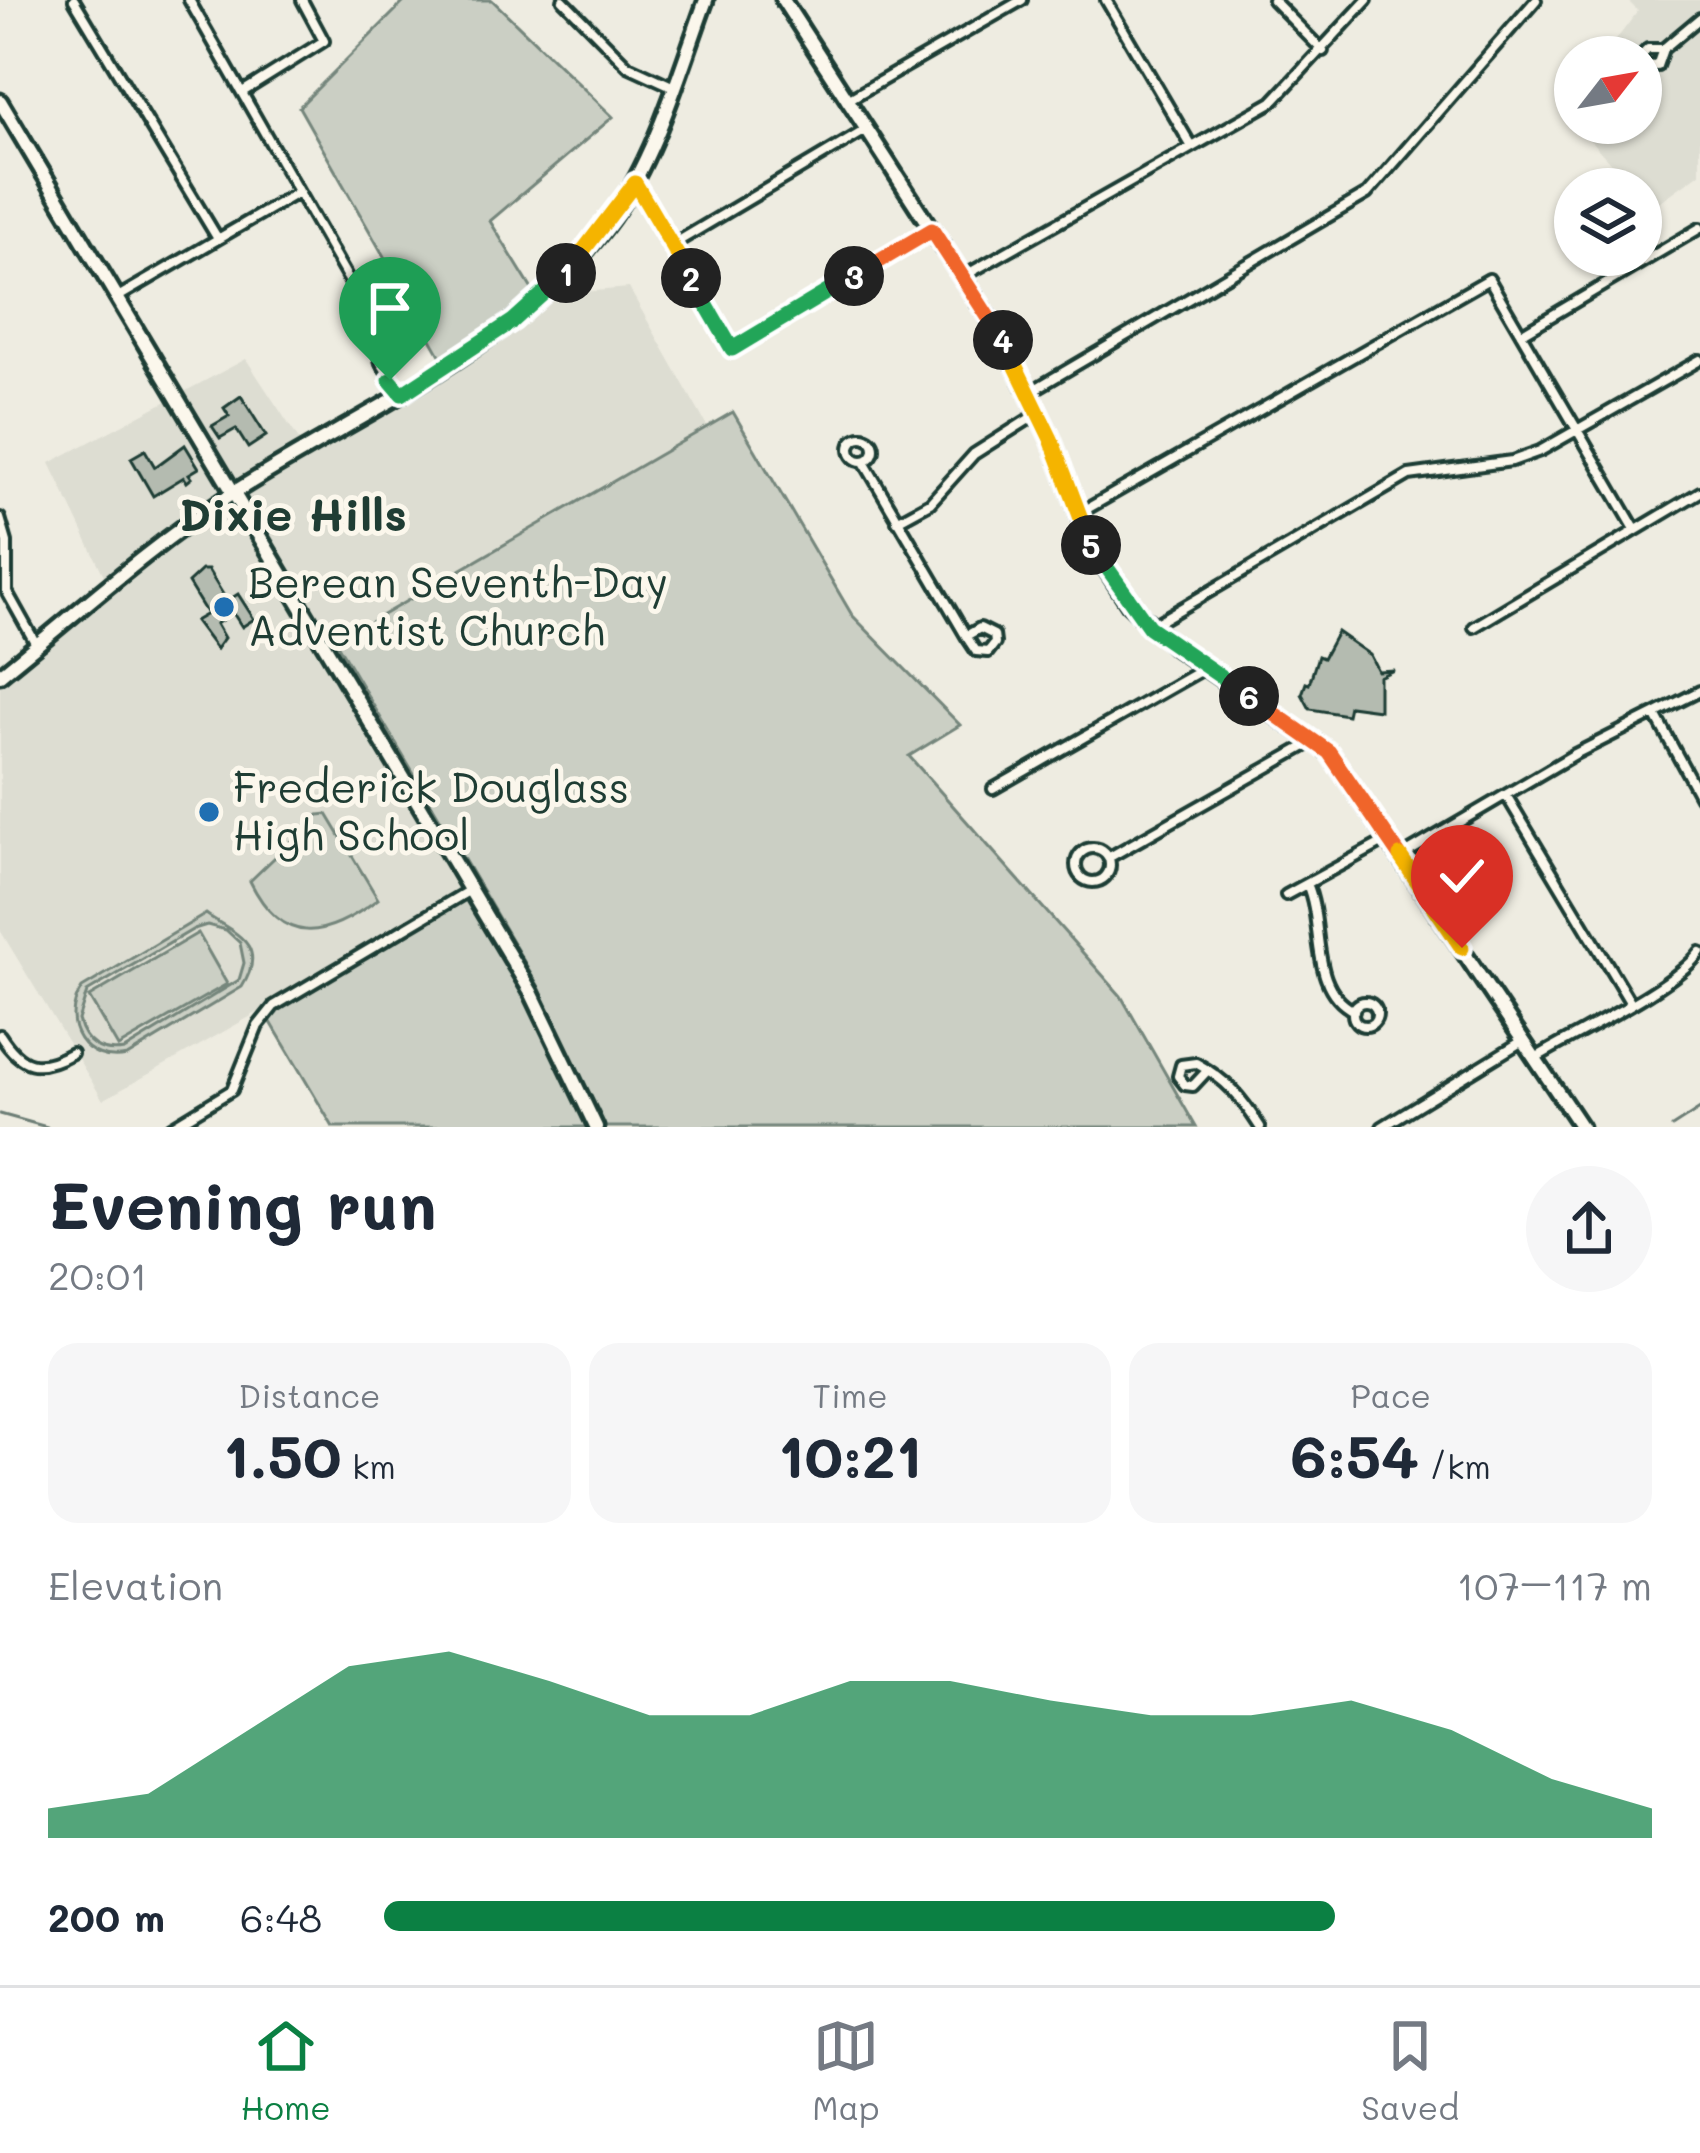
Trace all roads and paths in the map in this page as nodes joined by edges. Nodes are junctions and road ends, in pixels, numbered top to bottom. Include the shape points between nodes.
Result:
1 (74, 0) edge
2 (189, 0) edge
3 (302, 0) edge
4 (563, 0) edge
5 (706, 0) edge
6 (785, 0) edge
7 (1022, 0) edge
8 (1106, 0) edge
9 (1273, 0) edge
10 (1367, 0) edge
11 (1536, 0) edge
12 (1700, 18) edge
13 (1663, 49) joint
14 (1323, 51) junction
15 (1662, 52) edge
16 (674, 87) junction
17 (243, 92) junction
18 (0, 101) edge
19 (846, 102) junction
20 (864, 131) junction
21 (1192, 147) junction
22 (635, 183) junction
23 (297, 193) junction
24 (1700, 228) edge
25 (932, 230) junction
26 (218, 239) junction
27 (672, 245) junction
28 (964, 276) junction
29 (118, 297) junction
30 (1521, 334) junction
31 (1700, 360) edge
32 (1030, 392) junction
33 (402, 394) junction
34 (1040, 413) junction
35 (1578, 431) junction
36 (864, 462) dead end
37 (218, 468) junction
38 (258, 478) junction
39 (1700, 492) edge
40 (233, 493) junction
41 (211, 508) junction
42 (1078, 514) junction
43 (0, 518) edge
44 (897, 521) junction
45 (250, 522) junction
46 (1635, 530) junction
47 (1149, 627) junction
48 (1474, 627) dead end
49 (966, 636) dead end
50 (37, 645) junction
51 (1206, 668) junction
52 (0, 675) edge
53 (1700, 691) edge
54 (1656, 716) junction
55 (1316, 740) junction
56 (993, 789) dead end
57 (1506, 795) junction
58 (1700, 797) edge
59 (1389, 838) junction
60 (1400, 857) junction
61 (1108, 858) junction
62 (1307, 884) junction
63 (470, 890) junction
64 (1286, 895) dead end
65 (1700, 952) edge
66 (1630, 1002) junction
67 (1354, 1011) dead end
68 (0, 1035) edge
69 (1525, 1040) junction
70 (72, 1053) dead end
71 (1537, 1057) junction
72 (1208, 1070) dead end
73 (1578, 1126) edge
74 (171, 1127) edge
75 (596, 1127) edge
76 (1260, 1127) edge
77 (1382, 1127) edge

1 - 26 street
2 - 17 street
3 - 17 street via 324,41
4 - 16 street via 628,66
5 - 16 main road
6 - 19 main road
7 - 19 street
8 - 21 street
9 - 14 street
10 - 14 street
11 - 32 street via 1367,194
12 - 13 street
13 - 15 street
14 - 21 street via 1272,101
16 - 22 main road
17 - 23 street
18 - 29 main road
19 - 20 main road
20 - 25 main road
20 - 27 street
21 - 28 street
22 - 27 street
22 - 33 main road via 541,298
23 - 26 street
23 - 33 street via 367,312 381,363
24 - 30 street
25 - 27 street via 732,349
25 - 28 main road
26 - 29 street
28 - 32 main road
29 - 37 main road
30 - 35 street
30 - 42 street via 1489,279
31 - 35 street
32 - 34 main road
33 - 38 main road
34 - 42 main road
34 - 44 street via 974,454 930,503
35 - 46 street
35 - 47 street via 1512,461 1408,475
36 - 44 street
37 - 38 main road
37 - 40 main road
37 - 41 main road
38 - 40 main road
38 - 45 main road
39 - 46 street
40 - 41 main road
40 - 45 main road
41 - 45 main road
41 - 50 main road
42 - 47 main road via 1108,574
43 - 50 street via 7,592
44 - 49 street
45 - 63 main road
46 - 48 street
47 - 51 main road
50 - 52 main road
51 - 55 main road
51 - 56 street
53 - 54 street
54 - 57 street
54 - 58 street
55 - 59 main road
55 - 61 street
57 - 60 street
57 - 66 street
59 - 60 main road
59 - 62 street
60 - 69 main road
61 - 61 street via 1084,851 1079,875 1100,881
62 - 64 street
62 - 67 street via 1324,977
63 - 74 street via 274,1006 232,1090
63 - 75 main road
65 - 66 street
66 - 71 street
68 - 70 street via 29,1066
69 - 71 main road
69 - 77 street
71 - 73 main road
72 - 76 street via 1238,1092

